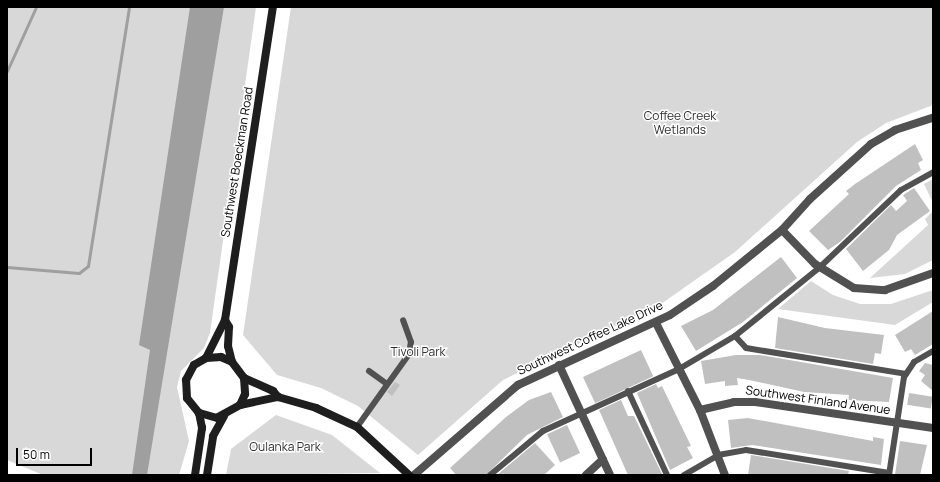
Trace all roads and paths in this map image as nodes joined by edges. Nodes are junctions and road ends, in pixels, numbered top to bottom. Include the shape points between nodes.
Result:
1 (273, 7) edge
2 (933, 118) edge
3 (933, 172) edge
4 (782, 230) junction
5 (819, 268) junction
6 (933, 273) edge
7 (225, 320) junction
8 (403, 320) dead end
9 (656, 323) junction
10 (735, 336) junction
11 (933, 351) edge
12 (206, 358) junction
13 (232, 362) junction
14 (559, 365) junction
15 (679, 368) junction
16 (369, 371) dead end
17 (906, 374) junction
18 (244, 378) junction
19 (387, 384) junction
20 (628, 391) junction
21 (278, 397) junction
22 (240, 405) junction
23 (700, 410) junction
24 (199, 413) junction
25 (580, 414) junction
26 (224, 416) junction
27 (897, 423) junction
28 (357, 427) junction
29 (933, 428) edge
30 (718, 455) junction
31 (603, 459) junction
32 (889, 474) edge
33 (195, 475) edge
34 (207, 475) edge
35 (409, 475) edge
36 (414, 475) edge
37 (490, 475) edge
38 (586, 475) edge
39 (610, 475) edge
40 (667, 475) edge
41 (684, 475) edge
42 (725, 475) edge

1 - 7 main road, Southwest Boeckman Road
2 - 4 street, Southwest Coffee Lake Drive via 895,130 871,144 810,199
3 - 5 lane via 902,190
4 - 5 street
4 - 9 street, Southwest Coffee Lake Drive via 713,286
5 - 6 street via 842,283 868,290 898,288
5 - 10 lane
7 - 12 main road, Southwest Boeckman Road
7 - 13 main road, Southwest Boeckman Road via 229,327 228,346
8 - 19 lane via 411,348
9 - 14 street, Southwest Coffee Lake Drive
9 - 15 street
10 - 15 lane
10 - 17 lane via 746,348
11 - 17 lane via 914,362
12 - 13 main road via 221,358
12 - 24 main road, Southwest Boeckman Road via 194,365 186,380 187,398
13 - 18 main road, Southwest Boeckman Road
14 - 25 street
14 - 36 street, Southwest Coffee Lake Drive via 518,385
15 - 20 lane
15 - 23 street
16 - 19 lane
17 - 27 lane
18 - 21 main road via 273,391
18 - 22 main road via 245,394
19 - 28 lane
20 - 25 lane
20 - 40 lane
21 - 22 main road
21 - 28 main road via 316,408
22 - 26 main road
23 - 27 street, Southwest Finland Avenue via 734,402 755,402
23 - 30 street
24 - 26 main road via 210,417
24 - 33 main road, Southwest Boeckman Road via 203,434
25 - 31 street
25 - 37 lane via 543,431
26 - 34 main road via 213,436
27 - 29 street, Southwest Finland Avenue
27 - 32 lane
28 - 35 main road
30 - 32 lane via 752,451
30 - 41 lane
30 - 42 street
31 - 38 street
31 - 39 street

